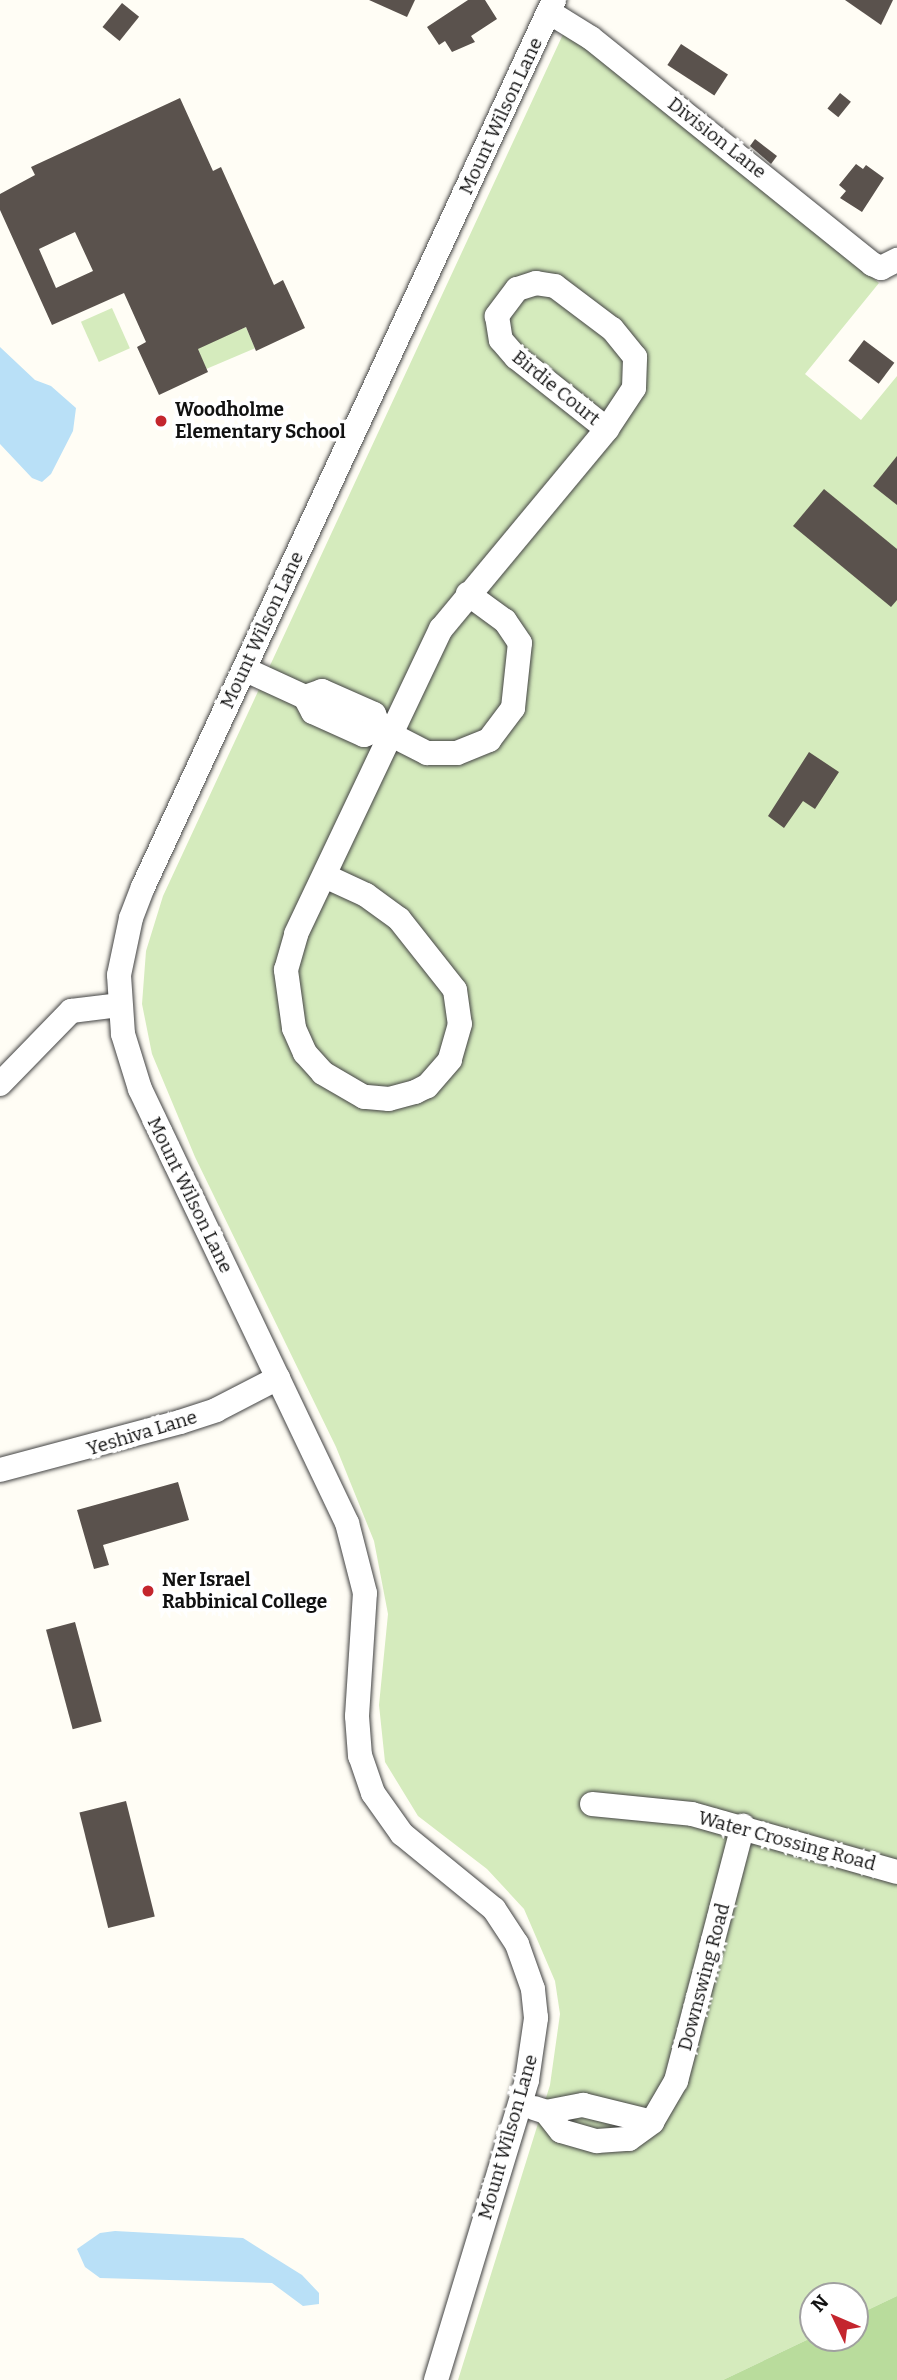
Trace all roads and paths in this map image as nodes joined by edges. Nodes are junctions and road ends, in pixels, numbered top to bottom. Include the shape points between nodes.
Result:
1 (551, 6) edge
2 (889, 264) edge
3 (607, 429) junction
4 (468, 594) junction
5 (244, 669) junction
6 (386, 732) junction
7 (325, 876) junction
8 (119, 1005) junction
9 (0, 1083) edge
10 (278, 1378) junction
11 (0, 1470) edge
12 (592, 1804) dead end
13 (743, 1826) junction
14 (897, 1872) edge
15 (520, 2104) junction
16 (546, 2112) junction
17 (652, 2122) junction
18 (436, 2380) edge

1 - 2 street, Division Lane
1 - 5 street, Mount Wilson Lane
3 - 3 street, Birdie Court via 629,400 637,377 628,345 555,286 537,283 517,289 497,316 501,340
3 - 4 street, Birdie Court
4 - 6 street, Birdie Court via 425,657
4 - 6 street via 505,621 520,643 513,708 489,740 457,753 427,753
5 - 6 street via 305,697 322,691 374,714
5 - 8 street, Mount Wilson Lane via 131,918 122,948
6 - 7 street, Birdie Court
7 - 7 street, Birdie Court via 296,934 286,970 287,1005 299,1039 313,1064 351,1092 377,1099 415,1092 427,1086 450,1060 460,1024 455,990 398,919 366,895
8 - 9 street via 71,1011
8 - 10 street, Mount Wilson Lane via 140,1089
10 - 11 street, Yeshiva Lane via 216,1410 180,1422
10 - 15 street, Mount Wilson Lane via 347,1523 361,1571 366,1633 358,1738 373,1793 402,1834 494,1909 527,1967 536,2018
12 - 13 street, Water Crossing Road via 692,1814
13 - 14 street, Water Crossing Road
13 - 17 street, Downswing Road via 676,2081
15 - 16 street, Downswing Road
15 - 18 street, Mount Wilson Lane
16 - 17 street, Downswing Road via 583,2105
16 - 17 street, Downswing Road via 561,2131 597,2141 629,2139

